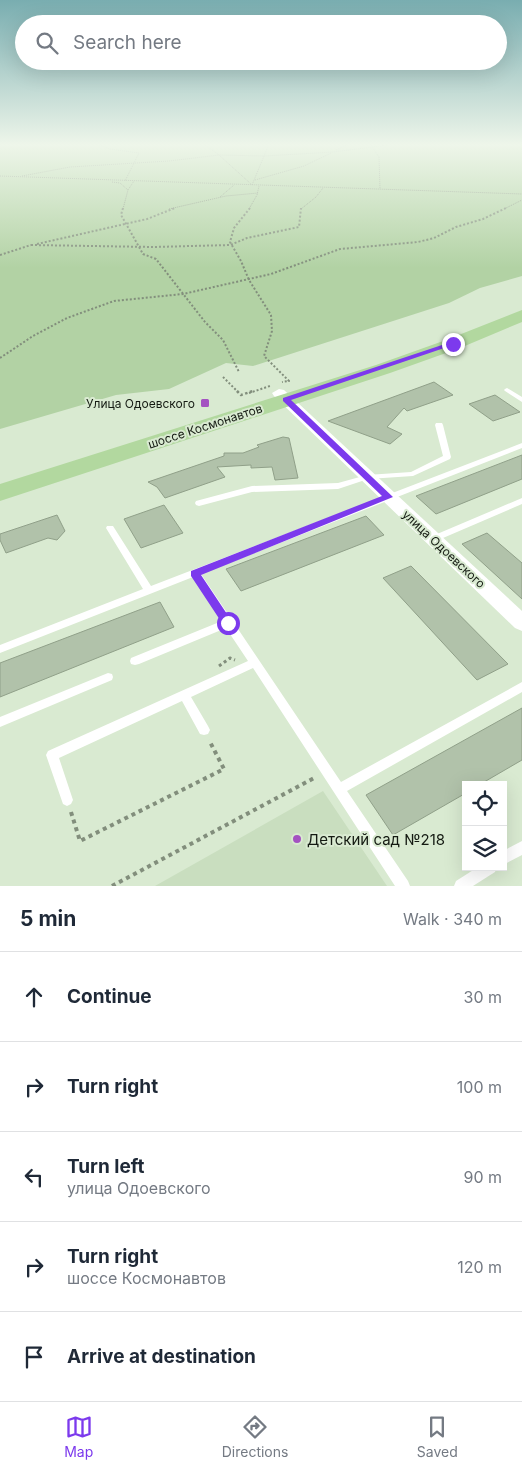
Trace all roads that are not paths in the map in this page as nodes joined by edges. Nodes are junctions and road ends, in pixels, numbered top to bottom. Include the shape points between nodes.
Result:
1 (522, 307) edge
2 (522, 315) edge
3 (508, 390) dead end
4 (282, 396) junction
5 (522, 400) edge
6 (438, 425) dead end
7 (522, 445) edge
8 (367, 477) junction
9 (0, 483) edge
10 (0, 493) edge
11 (388, 497) junction
12 (522, 502) edge
13 (199, 503) dead end
14 (110, 528) dead end
15 (433, 539) junction
16 (195, 573) junction
17 (149, 591) junction
18 (228, 623) junction
19 (522, 623) edge
20 (0, 649) edge
21 (135, 661) dead end
22 (254, 663) junction
23 (108, 677) dead end
24 (522, 687) edge
25 (184, 695) junction
26 (0, 722) edge
27 (204, 730) road end
28 (338, 789) junction
29 (67, 800) road end
30 (522, 847) edge
31 (507, 856) edge
32 (484, 871) edge
33 (403, 886) edge
34 (461, 886) edge

1 - 4 main road, шоссе Космонавтов
2 - 4 main road, шоссе Космонавтов via 453,344
3 - 5 lane
4 - 8 street, улица Одоевского
4 - 9 main road, шоссе Космонавтов
4 - 10 main road, шоссе Космонавтов
6 - 8 lane via 447,456 413,474
7 - 11 lane
8 - 11 street, улица Одоевского
8 - 13 lane via 338,486 252,489
11 - 15 street, улица Одоевского
11 - 16 lane
12 - 15 lane
14 - 17 lane
15 - 19 street, улица Одоевского
16 - 17 lane
16 - 18 lane
17 - 20 lane
18 - 21 lane
18 - 22 lane
22 - 25 lane
22 - 28 lane
23 - 26 lane
24 - 28 lane
25 - 27 lane
25 - 29 lane via 52,755
28 - 33 lane
30 - 31 lane
32 - 34 lane

